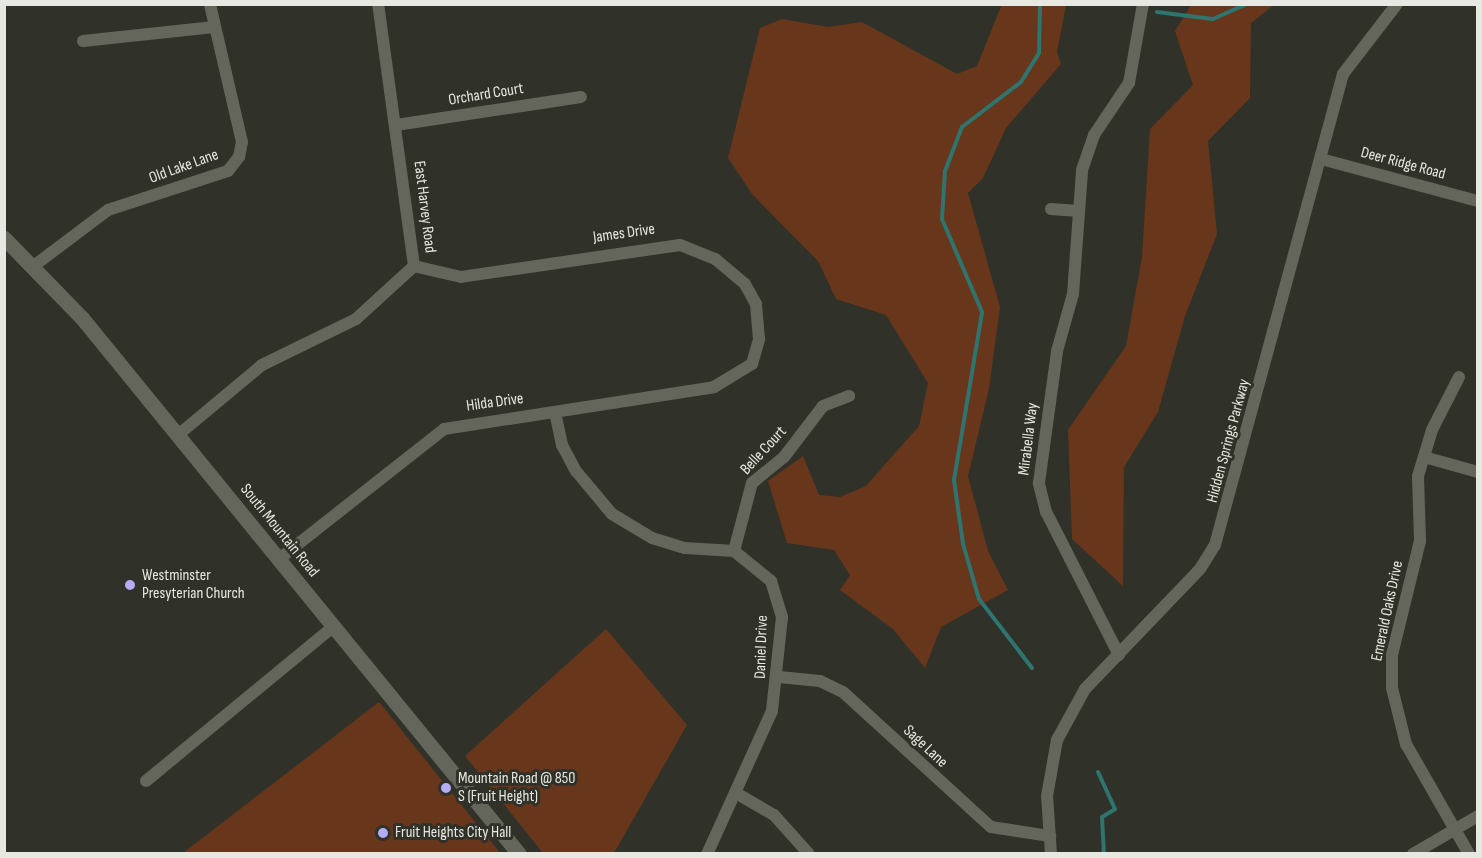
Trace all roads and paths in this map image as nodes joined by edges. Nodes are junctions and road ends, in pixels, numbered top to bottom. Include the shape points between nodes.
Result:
1 (210, 4) edge
2 (378, 4) edge
3 (1143, 4) edge
4 (1398, 4) edge
5 (214, 27) junction
6 (82, 42) dead end
7 (580, 97) dead end
8 (396, 125) junction
9 (1321, 159) junction
10 (1478, 201) edge
11 (1051, 209) dead end
12 (1078, 211) junction
13 (4, 238) edge
14 (35, 265) junction
15 (414, 266) junction
16 (752, 364) joint
17 (1459, 377) dead end
18 (849, 396) dead end
19 (555, 412) junction
20 (178, 435) junction
21 (1424, 457) junction
22 (1478, 472) edge
23 (734, 551) junction
24 (279, 559) junction
25 (334, 626) junction
26 (1119, 655) junction
27 (779, 676) junction
28 (146, 780) dead end
29 (736, 793) junction
30 (1478, 816) edge
31 (1455, 829) junction
32 (1050, 836) junction
33 (519, 854) edge
34 (707, 854) edge
35 (809, 854) edge
36 (1052, 854) edge
37 (1413, 854) edge
38 (1469, 854) edge

1 - 5 street, Old Lake Lane
2 - 8 street, East Harvey Road
3 - 12 street, Mirabella Way via 1135,66 1087,151
4 - 9 street, Hidden Springs Parkway via 1343,74
5 - 6 street
5 - 14 street, Old Lake Lane via 242,142 239,157 228,171 108,210
7 - 8 street, Orchard Court
8 - 15 street, East Harvey Road
9 - 10 street, Deer Ridge Road
9 - 26 street, Hidden Springs Parkway via 1215,545
11 - 12 street
12 - 26 street, Mirabella Way via 1073,294 1057,351 1040,483 1046,512
13 - 14 street, South Mountain Road
14 - 20 street, South Mountain Road
15 - 16 street, James Drive via 461,277 658,245 697,250 745,284 756,304 759,339
15 - 20 street, East Harvey Road via 356,319 262,365
16 - 19 street, Hilda Drive via 714,387
17 - 21 street, Emerald Oaks Drive
18 - 23 street, Belle Court via 823,406 784,457 752,483
19 - 23 street via 562,445 576,471 612,514 674,545
19 - 24 street, Hilda Drive via 444,429
20 - 24 street, South Mountain Road
21 - 22 street
21 - 31 street, Emerald Oaks Drive via 1418,476 1420,541 1392,655 1392,688 1406,744
23 - 27 street, Daniel Drive via 771,581 782,617
24 - 25 street, South Mountain Road
25 - 28 street
25 - 33 street, South Mountain Road
26 - 32 street, Hidden Springs Parkway via 1086,689 1057,740 1047,796
27 - 29 street, Daniel Drive via 772,711
27 - 32 street, Sage Lane via 820,681 843,692 991,827
29 - 34 street, Daniel Drive
29 - 35 street via 774,815
30 - 31 street
31 - 37 street
31 - 38 street, Emerald Oaks Drive
32 - 36 street, Hidden Springs Parkway

